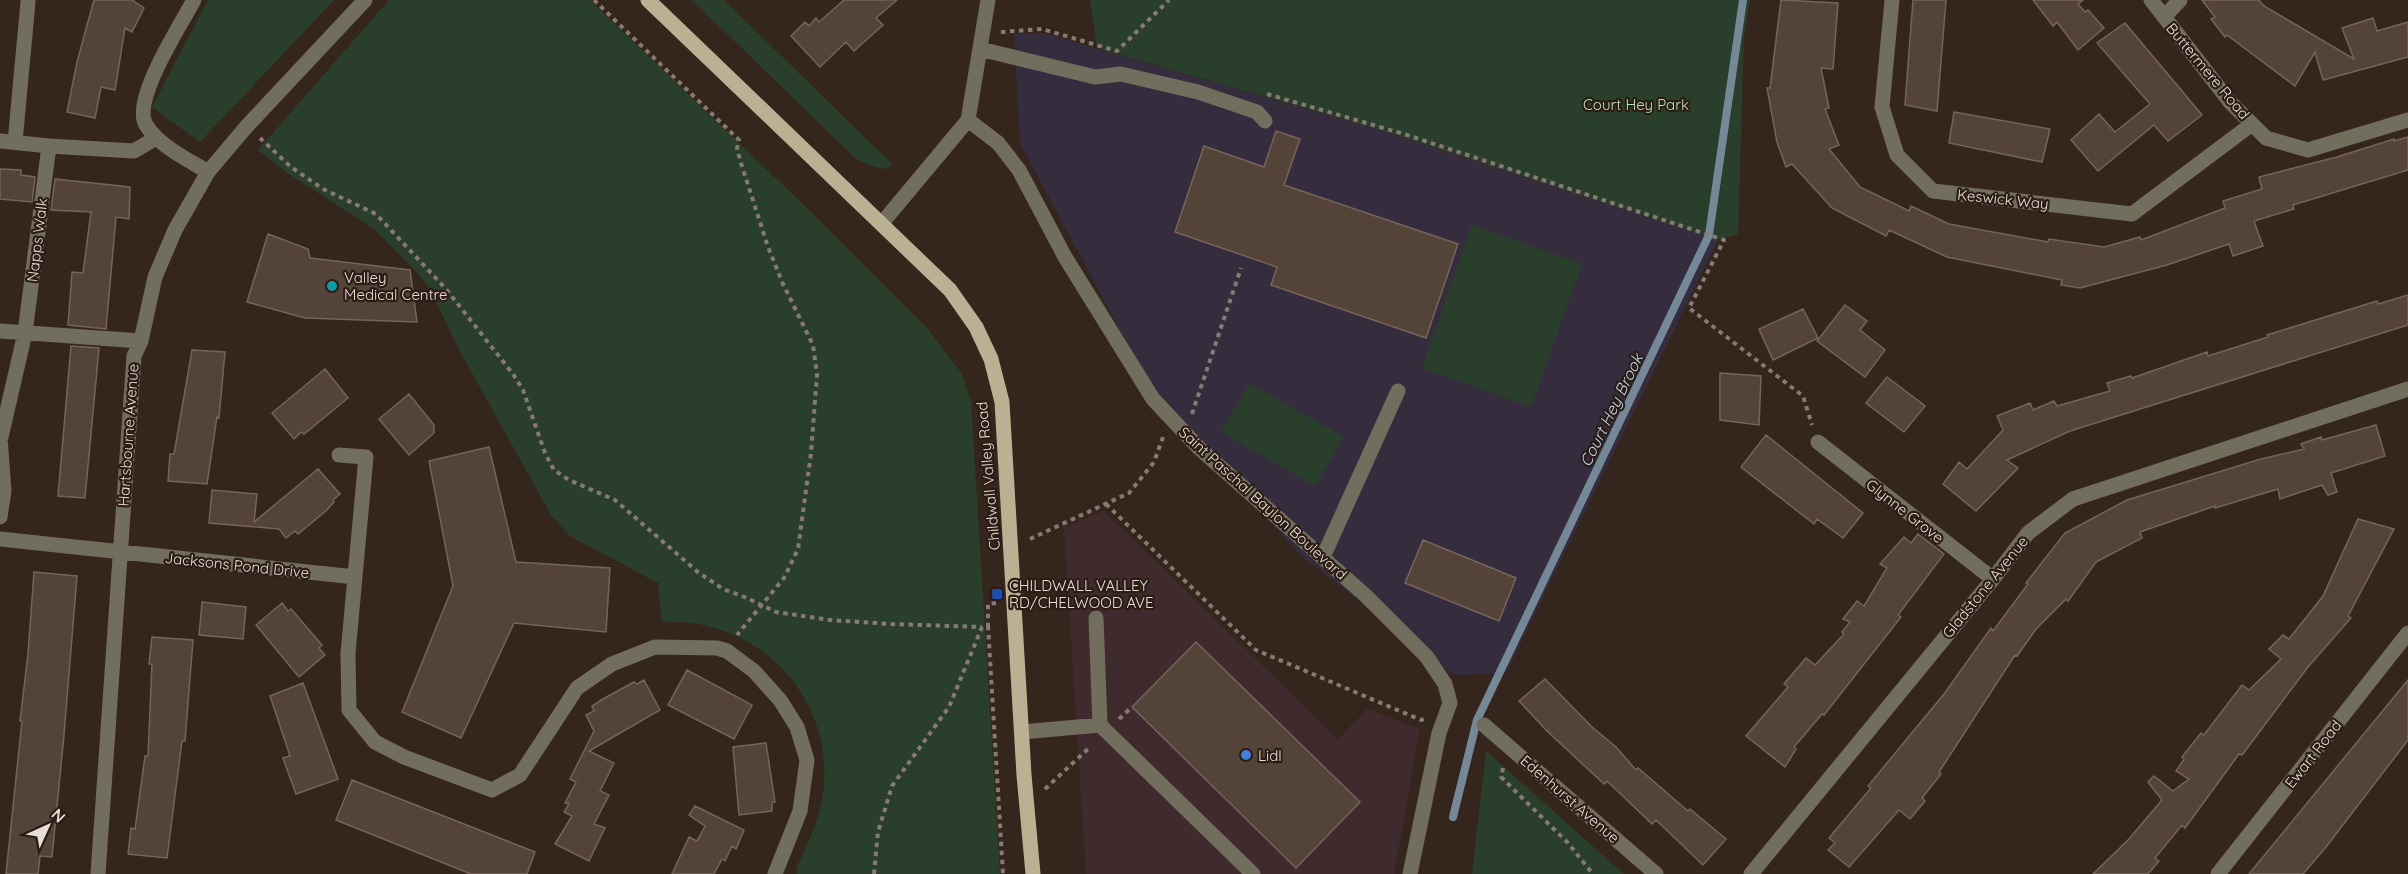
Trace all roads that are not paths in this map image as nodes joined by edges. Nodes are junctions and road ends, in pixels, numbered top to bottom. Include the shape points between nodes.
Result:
1 (194, 0) edge
2 (365, 0) edge
3 (648, 0) edge
4 (988, 0) edge
5 (1892, 0) edge
6 (2151, 0) edge
7 (2180, 0) edge
8 (28, 3) dead end
9 (2164, 17) junction
10 (980, 49) junction
11 (968, 120) junction
12 (2408, 120) edge
13 (1265, 121) dead end
14 (2252, 124) junction
15 (156, 138) junction
16 (7, 142) edge
17 (49, 146) junction
18 (208, 172) junction
19 (882, 223) junction
20 (0, 331) edge
21 (25, 333) junction
22 (141, 340) junction
23 (1398, 391) dead end
24 (2406, 394) edge
25 (1, 437) edge
26 (1818, 442) road end
27 (339, 455) dead end
28 (0, 517) edge
29 (0, 539) edge
30 (119, 553) junction
31 (1323, 557) junction
32 (355, 577) junction
33 (1993, 579) junction
34 (1096, 618) dead end
35 (2408, 633) edge
36 (1484, 725) dead end
37 (1103, 728) junction
38 (1022, 732) junction
39 (98, 874) edge
40 (775, 874) edge
41 (1034, 874) edge
42 (1253, 874) edge
43 (1410, 874) edge
44 (1656, 874) edge
45 (1751, 874) edge
46 (2218, 874) edge

1 - 15 street via 152,78 144,102 144,123
2 - 18 street, Hartsbourne Avenue
3 - 19 main road, Childwall Valley Road
4 - 10 street
5 - 14 street, Keswick Way via 1882,107 1897,155 1933,191 2132,214
6 - 9 street, Buttermere Road
7 - 9 street
8 - 16 street
9 - 14 street, Buttermere Road via 2230,102
10 - 11 street
10 - 13 street via 1095,77 1121,74 1198,92 1257,112
11 - 19 street
11 - 31 street, Saint Paschal Baylon Boulevard via 998,143 1019,170 1065,257 1153,399 1200,449
12 - 14 street, Buttermere Road via 2308,150 2266,138
15 - 17 street via 134,151
15 - 18 street
16 - 17 street
17 - 21 street, Napps Walk
18 - 22 street, Hartsbourne Avenue via 175,230 155,277
19 - 38 main road, Childwall Valley Road via 950,290 976,327 991,359 1002,402
20 - 21 street
21 - 22 street
21 - 25 street, Napps Walk
22 - 30 street, Hartsbourne Avenue via 134,356
23 - 31 street
24 - 33 street, Gladstone Avenue via 2073,499 2028,532
25 - 28 street, Napps Walk
26 - 33 street, Glynne Grove
27 - 32 street via 366,457
29 - 30 street, Jacksons Pond Drive
30 - 32 street, Jacksons Pond Drive
30 - 39 street, Hartsbourne Avenue
31 - 43 street, Saint Paschal Baylon Boulevard via 1427,657 1444,684 1450,703 1439,733
32 - 40 street via 348,653 349,710 375,742 492,790 520,775 577,688 612,664 655,647 727,651 754,671 780,700 797,727 807,760 800,811
33 - 45 street, Gladstone Avenue
34 - 37 street
35 - 46 street, Ewart Road
36 - 44 street, Edenhurst Avenue
37 - 38 street
37 - 42 street
38 - 41 main road, Childwall Valley Road

